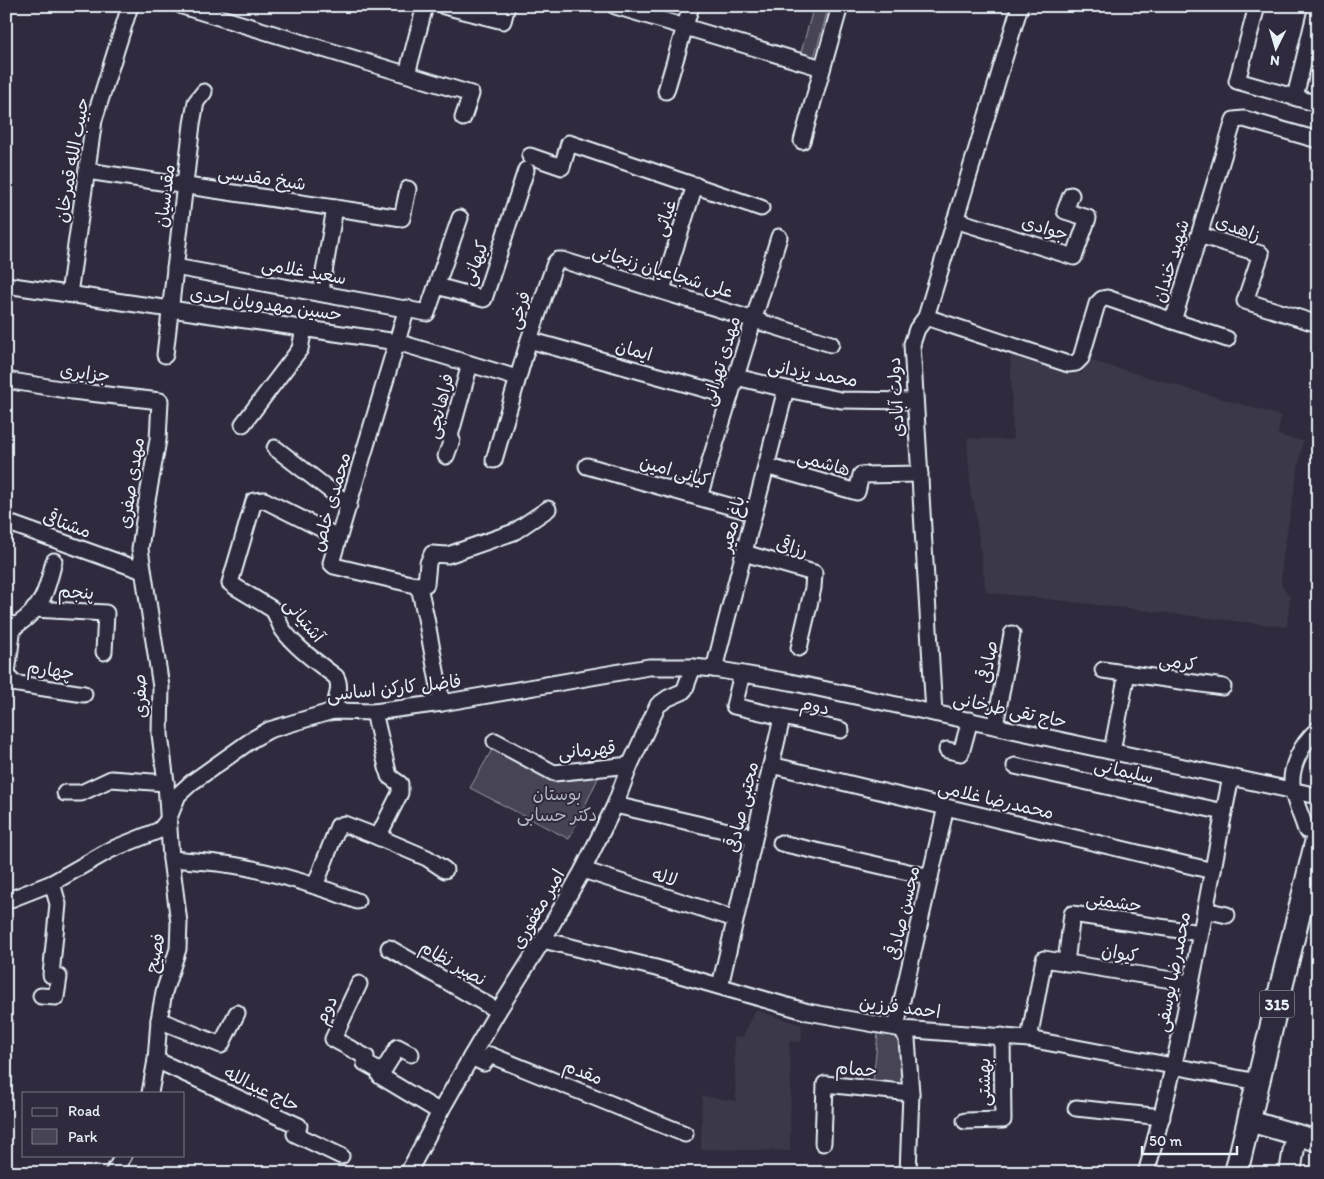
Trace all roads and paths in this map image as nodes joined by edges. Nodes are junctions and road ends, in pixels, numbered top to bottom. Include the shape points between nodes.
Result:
1 (130, 6) edge
2 (182, 6) edge
3 (425, 6) edge
4 (444, 6) edge
5 (507, 6) edge
6 (615, 6) edge
7 (691, 6) edge
8 (840, 6) edge
9 (1020, 6) edge
10 (1257, 6) edge
11 (1317, 6) edge
12 (685, 27) junction
13 (822, 68) junction
14 (407, 74) junction
15 (666, 91) dead end
16 (204, 92) dead end
17 (1294, 96) junction
18 (1318, 104) edge
19 (463, 118) dead end
20 (1318, 140) edge
21 (802, 141) dead end
22 (87, 171) junction
23 (695, 185) junction
24 (185, 186) junction
25 (408, 189) dead end
26 (1071, 195) dead end
27 (335, 208) junction
28 (762, 208) dead end
29 (460, 218) dead end
30 (955, 220) junction
31 (1199, 234) junction
32 (779, 237) dead end
33 (562, 260) joint
34 (175, 267) junction
35 (6, 285) edge
36 (437, 286) junction
37 (662, 290) junction
38 (322, 293) junction
39 (70, 294) junction
40 (407, 308) junction
41 (170, 309) junction
42 (427, 313) joint
43 (926, 317) junction
44 (754, 318) junction
45 (1173, 321) junction
46 (1318, 324) edge
47 (304, 328) junction
48 (1227, 338) dead end
49 (529, 340) junction
50 (397, 342) junction
51 (831, 344) dead end
52 (164, 355) dead end
53 (470, 364) junction
54 (736, 376) junction
55 (517, 378) junction
56 (6, 380) edge
57 (786, 389) junction
58 (730, 396) junction
59 (160, 400) joint
60 (915, 401) junction
61 (243, 424) dead end
62 (275, 448) dead end
63 (446, 456) dead end
64 (494, 460) dead end
65 (587, 466) dead end
66 (766, 466) junction
67 (920, 474) junction
68 (699, 497) junction
69 (349, 505) junction
70 (548, 509) dead end
71 (754, 513) junction
72 (6, 522) edge
73 (338, 538) junction
74 (744, 553) junction
75 (54, 561) dead end
76 (143, 571) junction
77 (415, 585) junction
78 (34, 609) junction
79 (9, 625) edge
80 (1012, 634) dead end
81 (800, 648) dead end
82 (104, 652) dead end
83 (693, 667) junction
84 (714, 669) junction
85 (1103, 670) dead end
86 (1127, 673) junction
87 (742, 674) junction
88 (1223, 687) dead end
89 (84, 694) dead end
90 (442, 703) junction
91 (333, 710) junction
92 (374, 712) junction
93 (934, 713) junction
94 (782, 718) junction
95 (970, 720) junction
96 (995, 726) junction
97 (1318, 729) edge
98 (841, 730) dead end
99 (495, 741) dead end
100 (947, 750) dead end
101 (1112, 751) junction
102 (630, 765) junction
103 (771, 766) junction
104 (1015, 766) dead end
105 (1231, 777) junction
106 (166, 783) junction
107 (1293, 790) junction
108 (65, 793) dead end
109 (1318, 796) edge
110 (615, 805) junction
111 (946, 807) junction
112 (1224, 812) junction
113 (168, 820) junction
114 (1312, 832) edge
115 (378, 837) junction
116 (754, 837) junction
117 (780, 843) dead end
118 (171, 858) junction
119 (445, 870) dead end
120 (582, 870) junction
121 (1213, 871) junction
122 (930, 877) junction
123 (52, 883) junction
124 (315, 886) junction
125 (6, 901) edge
126 (358, 901) dead end
127 (1205, 910) junction
128 (1227, 915) dead end
129 (735, 919) junction
130 (1200, 933) junction
131 (543, 940) junction
132 (389, 948) dead end
133 (1066, 963) junction
134 (1190, 983) junction
135 (359, 984) dead end
136 (720, 986) junction
137 (41, 996) dead end
138 (498, 1011) junction
139 (237, 1013) dead end
140 (159, 1020) junction
141 (899, 1028) junction
142 (1002, 1036) junction
143 (1029, 1039) junction
144 (411, 1054) dead end
145 (471, 1057) junction
146 (156, 1060) junction
147 (1173, 1067) junction
148 (382, 1074) junction
149 (1258, 1082) junction
150 (150, 1092) edge
151 (911, 1093) junction
152 (1076, 1108) dead end
153 (440, 1112) junction
154 (1162, 1117) junction
155 (965, 1121) dead end
156 (1249, 1121) junction
157 (685, 1134) dead end
158 (1296, 1135) junction
159 (1318, 1141) edge
160 (823, 1143) dead end
161 (123, 1156) edge
162 (341, 1156) dead end
163 (113, 1173) edge
164 (408, 1173) edge
165 (908, 1173) edge
166 (1146, 1173) edge
167 (1236, 1173) edge
168 (1290, 1173) edge

1 - 22 street, حبیب الله قمرخان via 94,120
2 - 14 street
3 - 14 street
4 - 5 street via 503,20
6 - 12 street
7 - 12 street
8 - 13 street
9 - 30 street, دولت آبادی
10 - 17 street via 1237,81
11 - 17 street
12 - 13 street
12 - 15 street
13 - 21 street
14 - 19 street via 471,94
16 - 24 street, مقدسیان via 196,102
17 - 18 street
20 - 31 street, شهید خندان via 1244,119 1234,120
22 - 24 street, شیخ مقدسی
22 - 39 street, حبیب الله قمرخان
23 - 28 street
23 - 36 street, کیهانی via 569,142 562,166 528,163 484,299
23 - 37 street, غیاثی
24 - 27 street, شیخ مقدسی
24 - 34 street, مقدسیان
25 - 27 street, شیخ مقدسی via 402,218
26 - 30 street, جوادی via 1065,211 1088,218 1074,257
27 - 38 street
29 - 36 street
30 - 43 street, دولت آبادی
31 - 45 street, شهید خندان
31 - 46 street, زاهدی via 1261,254 1245,301
32 - 44 street, مهدی تهرانی
33 - 37 street, علی شجاعیان زنجانی
33 - 49 street, فرخی via 555,263
34 - 38 street, سعید غلامی
34 - 41 street, مقدسیان
35 - 39 street, حسین مهدویان احدی
36 - 42 street, کیهانی
37 - 44 street, علی شجاعیان زنجانی
38 - 40 street, سعید غلامی
39 - 41 street, حسین مهدویان احدی
40 - 42 street, سعید غلامی
40 - 50 street, محمدی خلص
41 - 47 street, حسین مهدویان احدی
41 - 52 street
43 - 45 street, شهید خندان via 1068,364 1081,358 1097,304 1102,299
43 - 60 street, دولت آبادی via 912,344
44 - 51 street, علی شجاعیان زنجانی
44 - 54 street, مهدی تهرانی
45 - 48 street
47 - 50 street, حسین مهدویان احدی
47 - 61 street via 300,349
49 - 55 street, فرخی
49 - 58 street, ایمان
50 - 53 street, حسین مهدویان احدی
50 - 69 street, محمدی خلص
53 - 55 street, حسین مهدویان احدی
53 - 63 street, فراهانچی
54 - 57 street, محمد یزدانی
54 - 58 street, مهدی تهرانی
55 - 64 street, فرخی
56 - 59 street, جزایری
57 - 60 street, محمد یزدانی via 851,401
57 - 66 street, باغ معیر
58 - 68 street, مهدی تهرانی
59 - 76 street, مهدی صفری via 158,440 140,549
60 - 67 street, دولت آبادی
62 - 69 street
65 - 68 street, کیانی امین
66 - 67 street, هاشمی via 856,492 862,475
66 - 71 street, باغ معیر
67 - 93 street, دولت آبادی
68 - 71 street, کیانی امین
69 - 73 street, محمدی خلص
70 - 77 street via 514,532 448,555 432,554 426,584
71 - 74 street, باغ معیر
72 - 76 street, مشتاقی
73 - 77 street, محمدی خلص via 331,559 334,566
73 - 91 street, آشتیانی via 264,500 254,501 230,582 276,612 282,628 300,649 336,677 339,689
74 - 81 street, رزاقی via 814,573
74 - 84 street, باغ معیر
75 - 78 street via 45,596
76 - 106 street, صفری via 161,687 160,734
77 - 90 street via 420,591
78 - 79 street via 22,621
78 - 82 street, پنجم via 106,613
79 - 89 street, چهارم via 7,673 12,683
80 - 96 street, صادقی
83 - 84 street, حاج تقی طرخانی
83 - 90 street, فاضل کارکن اساسی via 649,667
83 - 102 street, امیر مغفوری via 685,689 658,705
84 - 87 street, حاج تقی طرخانی
85 - 86 street, کرمی
86 - 88 street, کرمی
86 - 101 street
87 - 93 street, حاج تقی طرخانی
87 - 94 street via 734,706
90 - 92 street, فاضل کارکن اساسی
91 - 92 street, فاضل کارکن اساسی
91 - 113 street, فاضل کارکن اساسی via 269,730 253,739 178,795
92 - 115 street via 390,776 401,788
93 - 95 street, حاج تقی طرخانی
94 - 98 street, دوم
94 - 103 street, مجتبی صادقی
95 - 96 street, حاج تقی طرخانی
95 - 100 street via 961,753
96 - 101 street, حاج تقی طرخانی
97 - 107 street via 1299,753 1294,768
99 - 102 street, قهرمانی via 554,773
101 - 105 street, حاج تقی طرخانی
102 - 110 street, امیر مغفوری
103 - 111 street, محمدرضا غلامی
103 - 116 street, مجتبی صادقی
104 - 112 street, سلیمانی
105 - 107 street, حاج تقی طرخانی
105 - 112 street, محمدرضا یوسفی
106 - 108 street via 111,779 81,793
106 - 113 street, صفری
107 - 109 street, حاج تقی طرخانی
107 - 114 street
110 - 116 street
110 - 120 street, امیر مغفوری
111 - 121 street, محمدرضا غلامی
111 - 122 street, محسن صادقی
112 - 121 street, محمدرضا یوسفی
113 - 118 street, فصیح
113 - 123 street via 160,830 110,850
114 - 149 main road, 315
115 - 119 street via 427,858
115 - 124 street via 344,824 338,826
116 - 129 street, مجتبی صادقی
117 - 122 street
118 - 124 street via 242,867
118 - 140 street, فصیح via 180,923 178,949
120 - 129 street, لاله
120 - 131 street, امیر مغفوری
121 - 127 street, محمدرضا یوسفی
122 - 141 street, محسن صادقی
123 - 125 street
123 - 137 street via 58,904 50,975 59,977 56,997
124 - 126 street
127 - 128 street
127 - 130 street, محمدرضا یوسفی
129 - 136 street, مجتبی صادقی
130 - 133 street, حشمتی via 1072,914
130 - 134 street, محمدرضا یوسفی
131 - 136 street, احمد فرزین
131 - 138 street, امیر مغفوری
132 - 138 street, نصیر نظام
133 - 134 street, کیوان
133 - 143 street, کیوان via 1044,959
134 - 147 street, محمدرضا یوسفی
135 - 148 street, دوم via 332,1038 366,1057 365,1063
136 - 141 street, احمد فرزین via 808,1012
138 - 145 street, امیر مغفوری
139 - 140 street via 221,1045
140 - 146 street, فصیح
141 - 142 street, احمد فرزین
141 - 151 street via 907,1039
142 - 143 street, احمد فرزین
142 - 155 street, بهشتی via 1003,1120
143 - 147 street, احمد فرزین
144 - 148 street via 398,1047
145 - 153 street, امیر مغفوری
145 - 157 street, مقدم via 484,1063 490,1055
146 - 150 street, فصیح
146 - 162 street, حاج عبدالله via 298,1126 294,1134
147 - 149 street, احمد فرزین
147 - 154 street, محمدرضا یوسفی
148 - 153 street
149 - 156 main road, 315
151 - 160 street, حمام via 826,1084
151 - 165 street
152 - 154 street
153 - 164 street, امیر مغفوری
154 - 166 street, محمدرضا یوسفی
156 - 158 street
156 - 167 main road, 315
158 - 159 street
158 - 168 street
161 - 163 street

